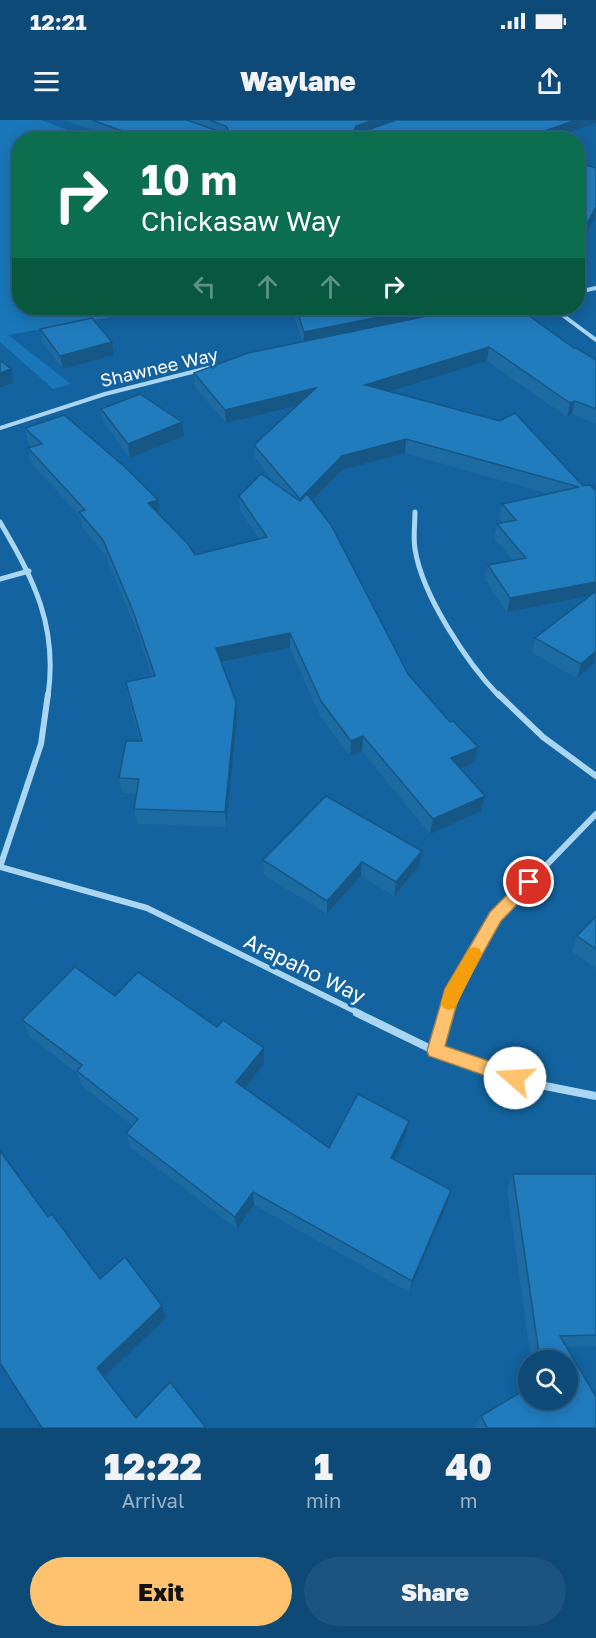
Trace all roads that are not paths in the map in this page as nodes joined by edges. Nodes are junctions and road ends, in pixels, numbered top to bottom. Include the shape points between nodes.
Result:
1 (562, 315) edge
2 (596, 340) edge
3 (216, 367) edge
4 (0, 429) edge
5 (415, 512) dead end
6 (0, 522) edge
7 (29, 571) junction
8 (0, 579) edge
9 (596, 776) edge
10 (596, 814) edge
11 (0, 867) edge
12 (435, 1051) junction
13 (596, 1096) edge

1 - 2 street
3 - 4 street, Shawnee Way via 83,399
5 - 9 street via 416,550 435,606 466,659 509,708
6 - 7 street
7 - 8 street
7 - 11 street via 48,623 52,668 41,744
10 - 12 street via 496,916 451,994
11 - 12 street, Arapaho Way via 147,908
12 - 13 street, Arapaho Way via 535,1084

